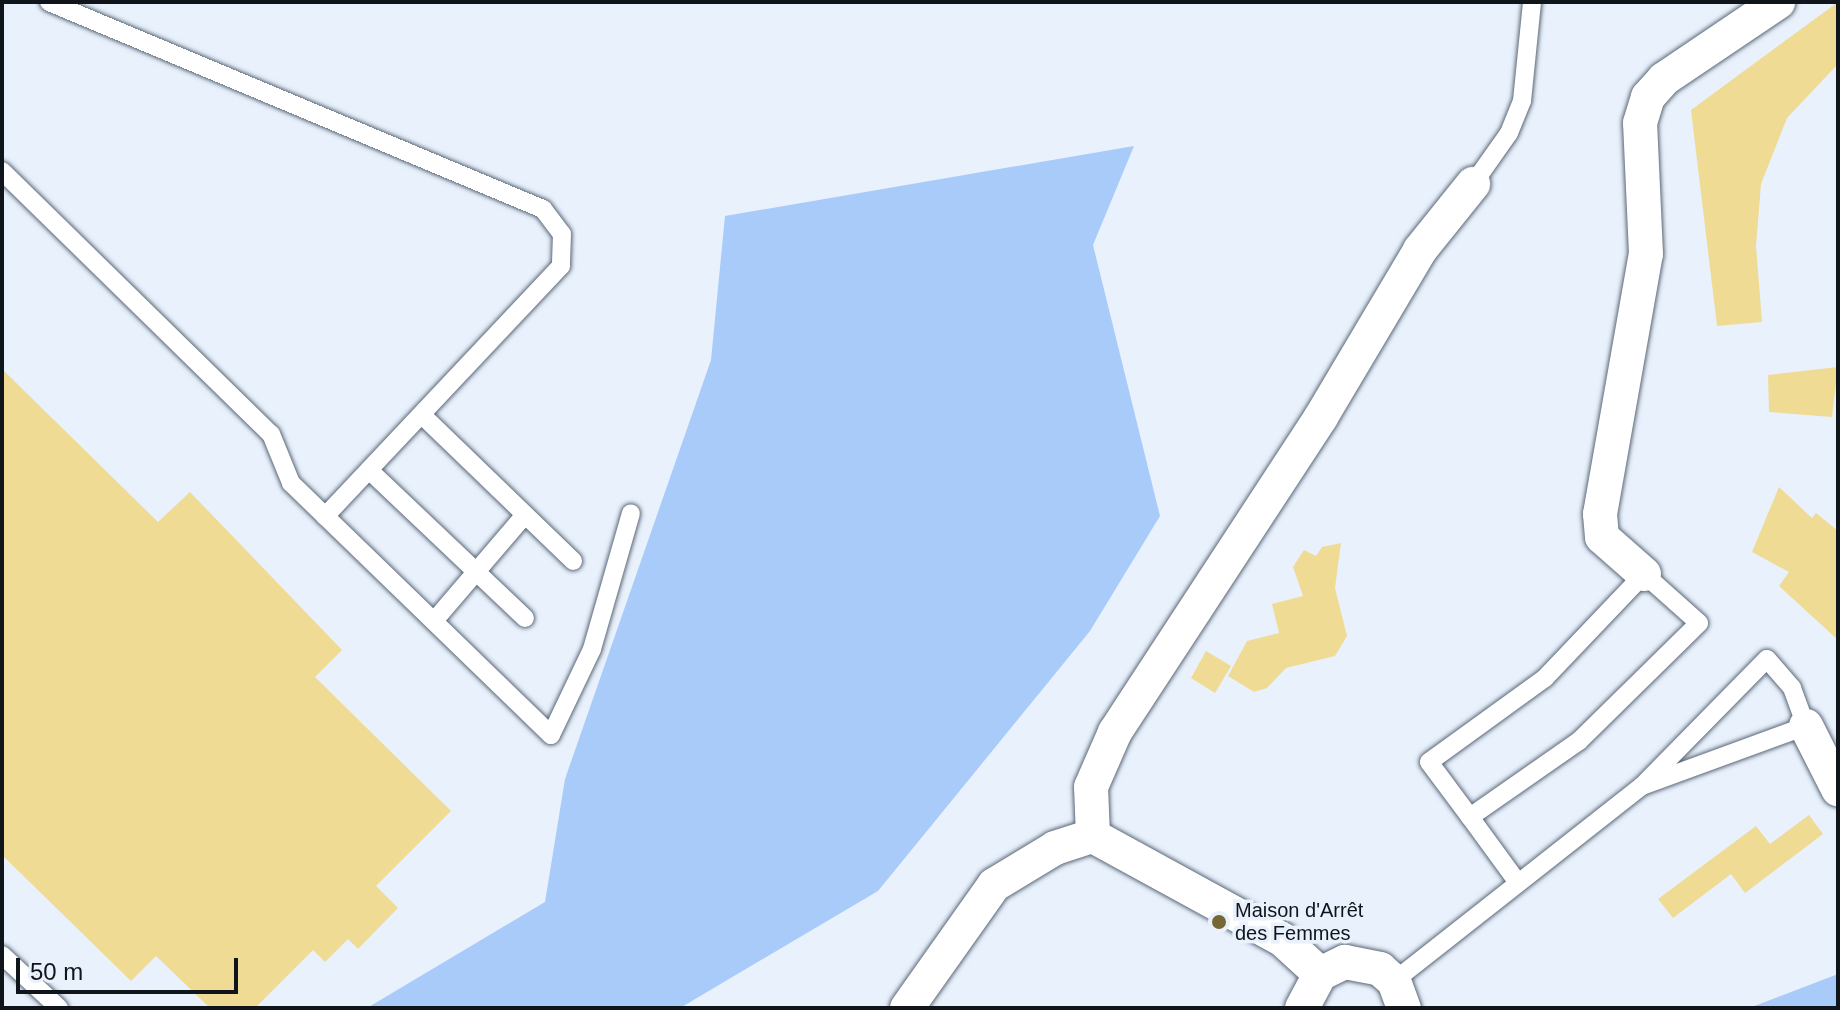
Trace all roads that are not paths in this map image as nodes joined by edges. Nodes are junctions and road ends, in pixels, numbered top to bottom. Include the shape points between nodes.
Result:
1 (49, 2) edge
2 (1532, 2) edge
3 (1778, 2) edge
4 (2, 171) edge
5 (1473, 184) joint
6 (422, 415) junction
7 (369, 470) junction
8 (631, 513) dead end
9 (325, 516) junction
10 (524, 516) junction
11 (573, 561) dead end
12 (479, 569) junction
13 (1644, 574) junction
14 (525, 618) dead end
15 (434, 621) junction
16 (1806, 726) junction
17 (1642, 786) junction
18 (1838, 789) edge
19 (1470, 817) junction
20 (1093, 836) junction
21 (1516, 880) junction
22 (2, 955) edge
23 (1320, 974) junction
24 (1399, 995) edge
25 (59, 1008) edge
26 (907, 1008) edge
27 (1302, 1008) edge

1 - 6 lane via 543,209 562,234 561,266
2 - 5 lane via 1522,101 1509,133
3 - 13 street via 1664,79 1648,97 1640,123 1646,254 1600,514 1602,537
4 - 9 lane via 271,434 291,483
5 - 20 street via 1420,250 1321,417 1115,732 1091,787
6 - 7 lane
6 - 10 lane
7 - 9 lane
7 - 12 lane
8 - 15 lane via 592,649 551,735
9 - 15 lane
10 - 11 lane
10 - 12 lane
12 - 14 lane
12 - 15 lane
13 - 19 lane via 1545,678 1429,762
13 - 19 lane via 1699,623 1579,741
16 - 17 lane
16 - 17 lane via 1792,688 1767,659
16 - 18 street
17 - 21 lane
19 - 21 lane
20 - 23 street via 1283,940
20 - 26 street via 1055,848 994,885
21 - 24 lane
22 - 25 lane
23 - 24 street via 1345,962 1363,962
23 - 27 street

